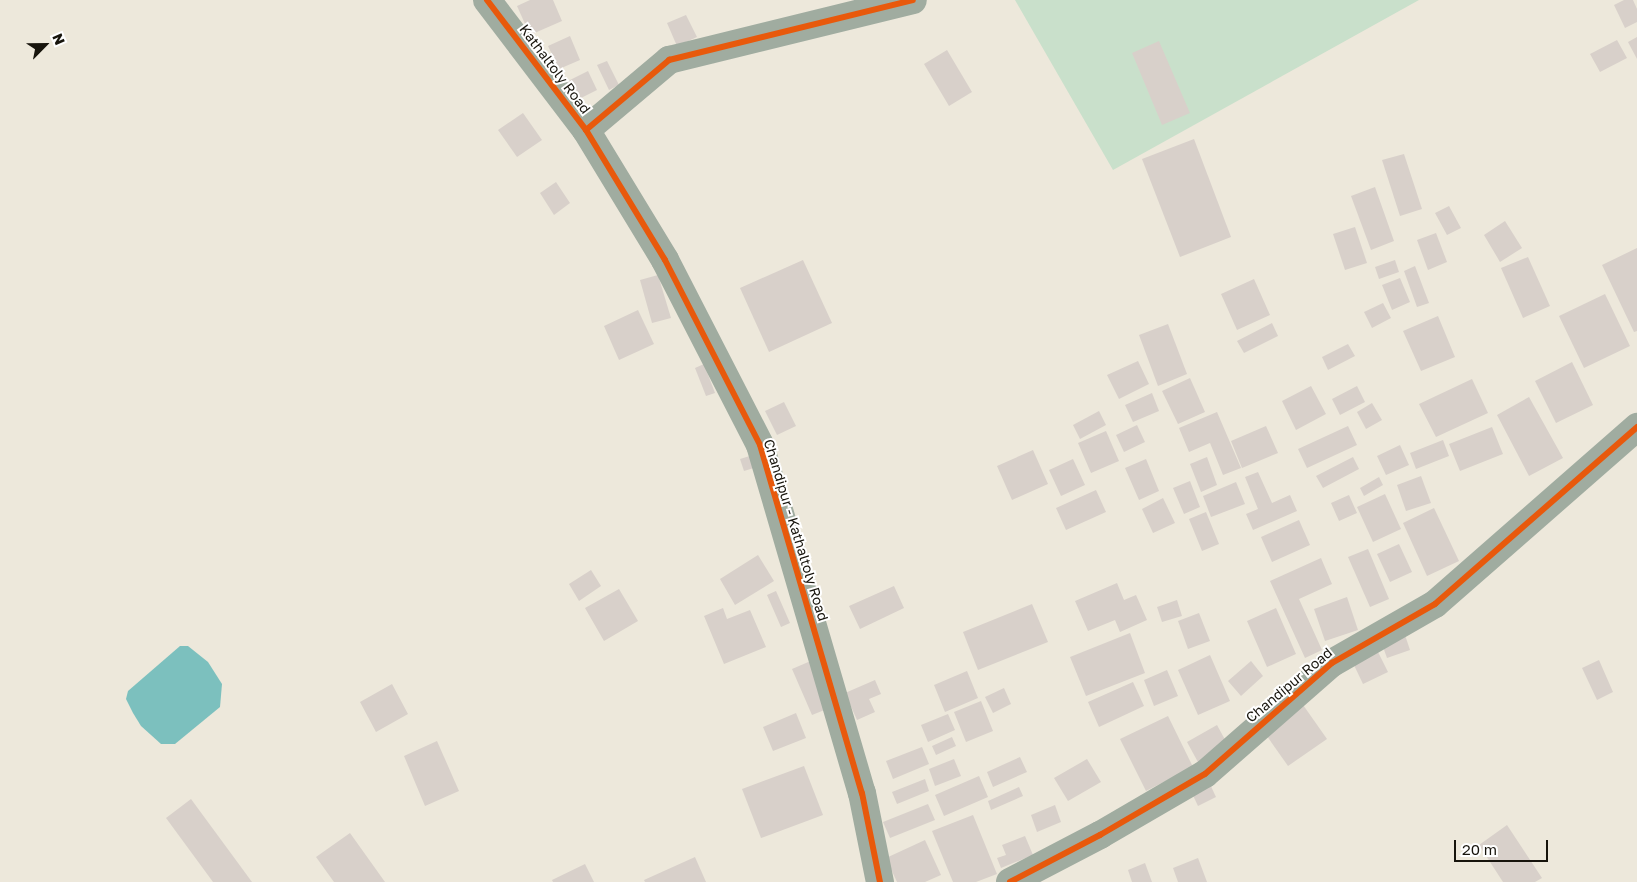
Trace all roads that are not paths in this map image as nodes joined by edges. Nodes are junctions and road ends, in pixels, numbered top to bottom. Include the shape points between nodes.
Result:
1 (487, 0) edge
2 (913, 0) edge
3 (586, 130) junction
4 (1637, 427) edge
5 (880, 882) edge
6 (1010, 882) edge

1 - 3 street, Kathaltoly Road
2 - 3 street via 669,60
3 - 5 street, Chandipur - Kathaltoly Road via 665,260 760,445 862,793
4 - 6 street, Chandipur Road via 1435,604 1332,663 1205,774

